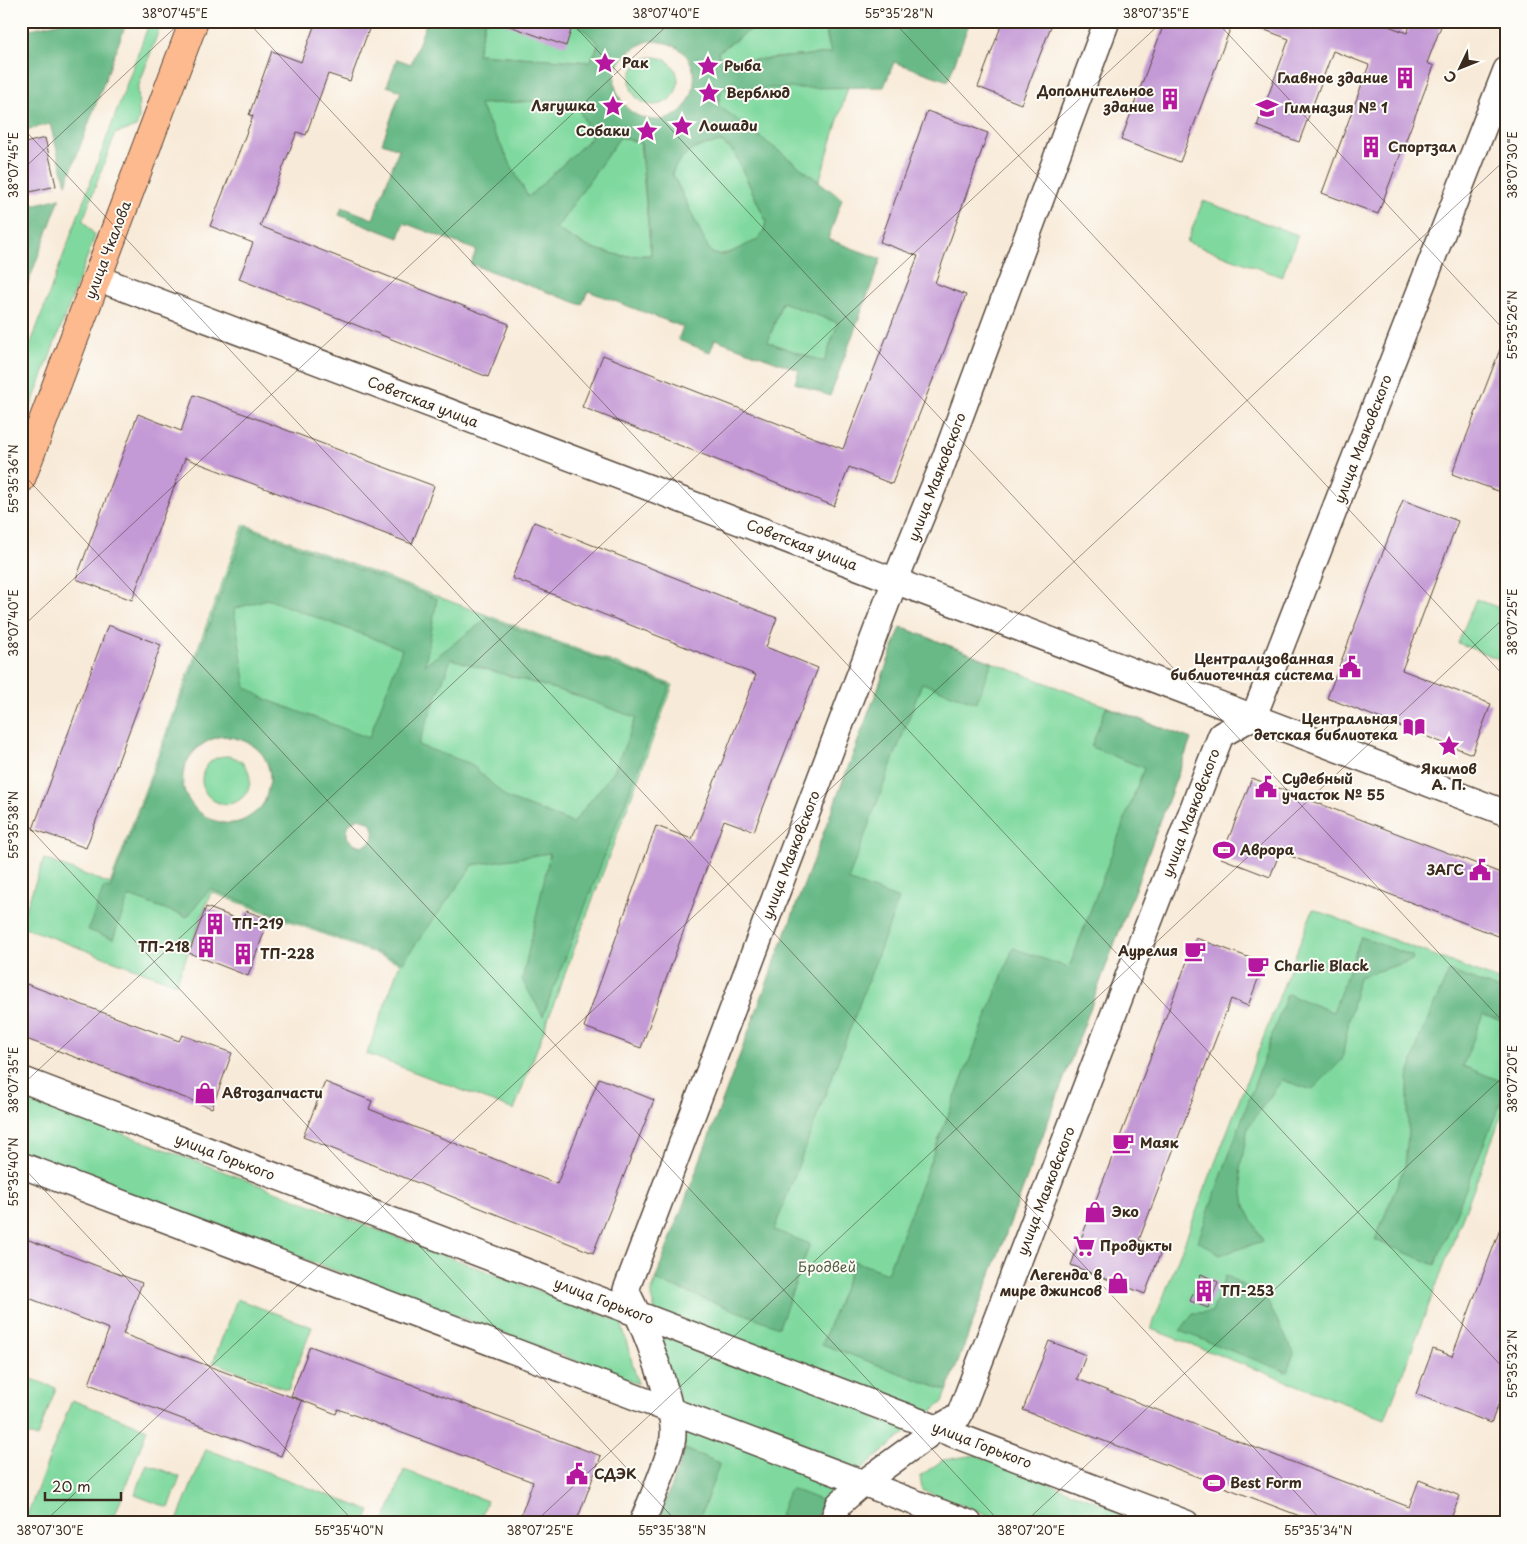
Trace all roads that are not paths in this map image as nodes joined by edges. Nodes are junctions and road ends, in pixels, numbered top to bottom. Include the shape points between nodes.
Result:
1 (194, 21) edge
2 (1108, 21) edge
3 (1506, 70) edge
4 (97, 278) junction
5 (21, 479) edge
6 (895, 581) junction
7 (1254, 716) junction
8 (1506, 813) edge
9 (21, 1079) edge
10 (21, 1165) edge
11 (639, 1314) junction
12 (672, 1410) junction
13 (938, 1428) junction
14 (864, 1483) junction
15 (642, 1523) edge
16 (832, 1523) edge
17 (969, 1523) edge
18 (1186, 1523) edge

1 - 4 main road, улица Чкалова
2 - 6 street, улица Маяковского via 940,471
3 - 7 street, улица Маяковского
4 - 5 main road, улица Чкалова
4 - 6 street, Советская улица
6 - 7 street, Советская улица
6 - 11 street, улица Маяковского via 626,1290
7 - 8 street, Советская улица
7 - 13 street, улица Маяковского via 1221,735 959,1416
9 - 11 street, улица Горького
10 - 12 street
11 - 12 street, улица Маяковского
11 - 13 street, улица Горького
12 - 14 street
12 - 15 street, улица Маяковского via 673,1442
13 - 14 street, улица Маяковского
13 - 18 street, улица Горького
14 - 16 street, улица Маяковского via 839,1504
14 - 17 street

